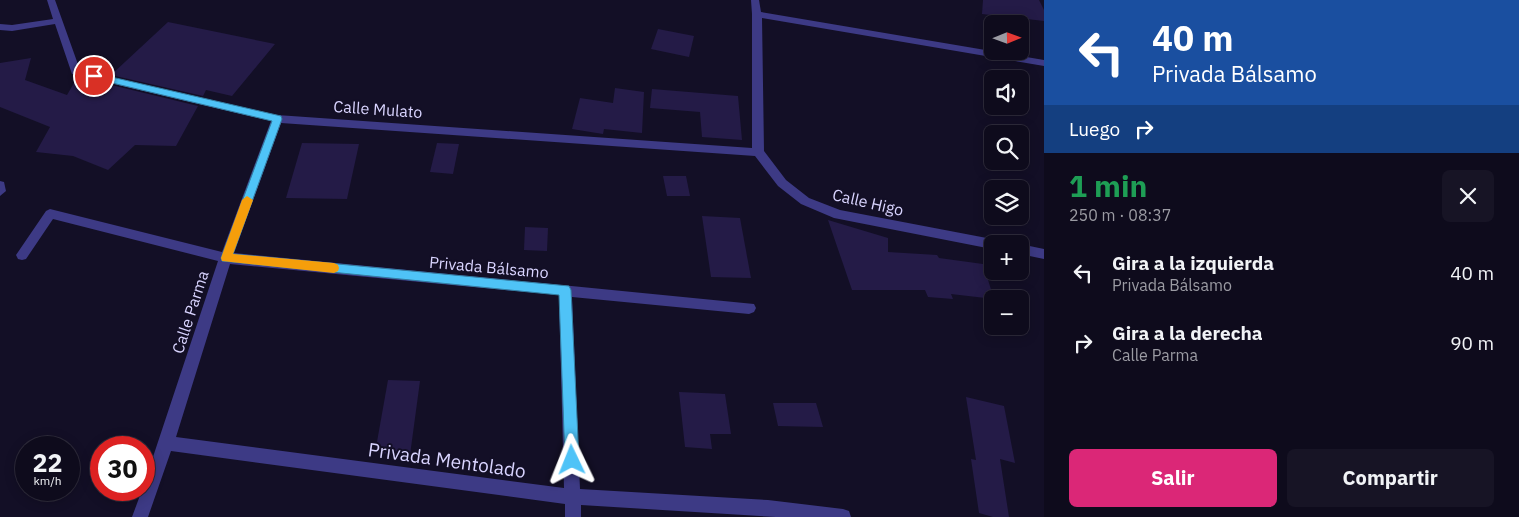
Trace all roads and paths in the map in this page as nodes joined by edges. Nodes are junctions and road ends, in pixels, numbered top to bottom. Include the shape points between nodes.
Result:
1 (51, 0) edge
2 (755, 0) edge
3 (757, 14) junction
4 (58, 21) junction
5 (0, 27) edge
6 (1044, 63) edge
7 (277, 119) junction
8 (758, 152) junction
9 (984, 242) edge
10 (1029, 251) edge
11 (22, 254) dead end
12 (1044, 254) edge
13 (226, 258) junction
14 (565, 290) junction
15 (749, 308) dead end
16 (166, 443) junction
17 (573, 497) junction
18 (140, 517) edge
19 (573, 517) edge
20 (843, 517) edge

1 - 4 street, Calle Mulato
2 - 3 street
3 - 6 street
3 - 8 street
4 - 5 street
4 - 7 street, Calle Mulato via 76,72
7 - 8 street, Calle Mulato
7 - 13 street, Calle Parma
8 - 9 street, Calle Higo via 782,183 805,201 838,215
10 - 12 street
11 - 13 street, Privada Bálsamo via 50,214
13 - 14 street, Privada Bálsamo
13 - 16 street, Calle Parma
14 - 15 street, Privada Bálsamo
14 - 17 street
16 - 17 street, Privada Mentolado
16 - 18 street, Calle Parma
17 - 19 street
17 - 20 street, Privada Mentolado via 768,508

